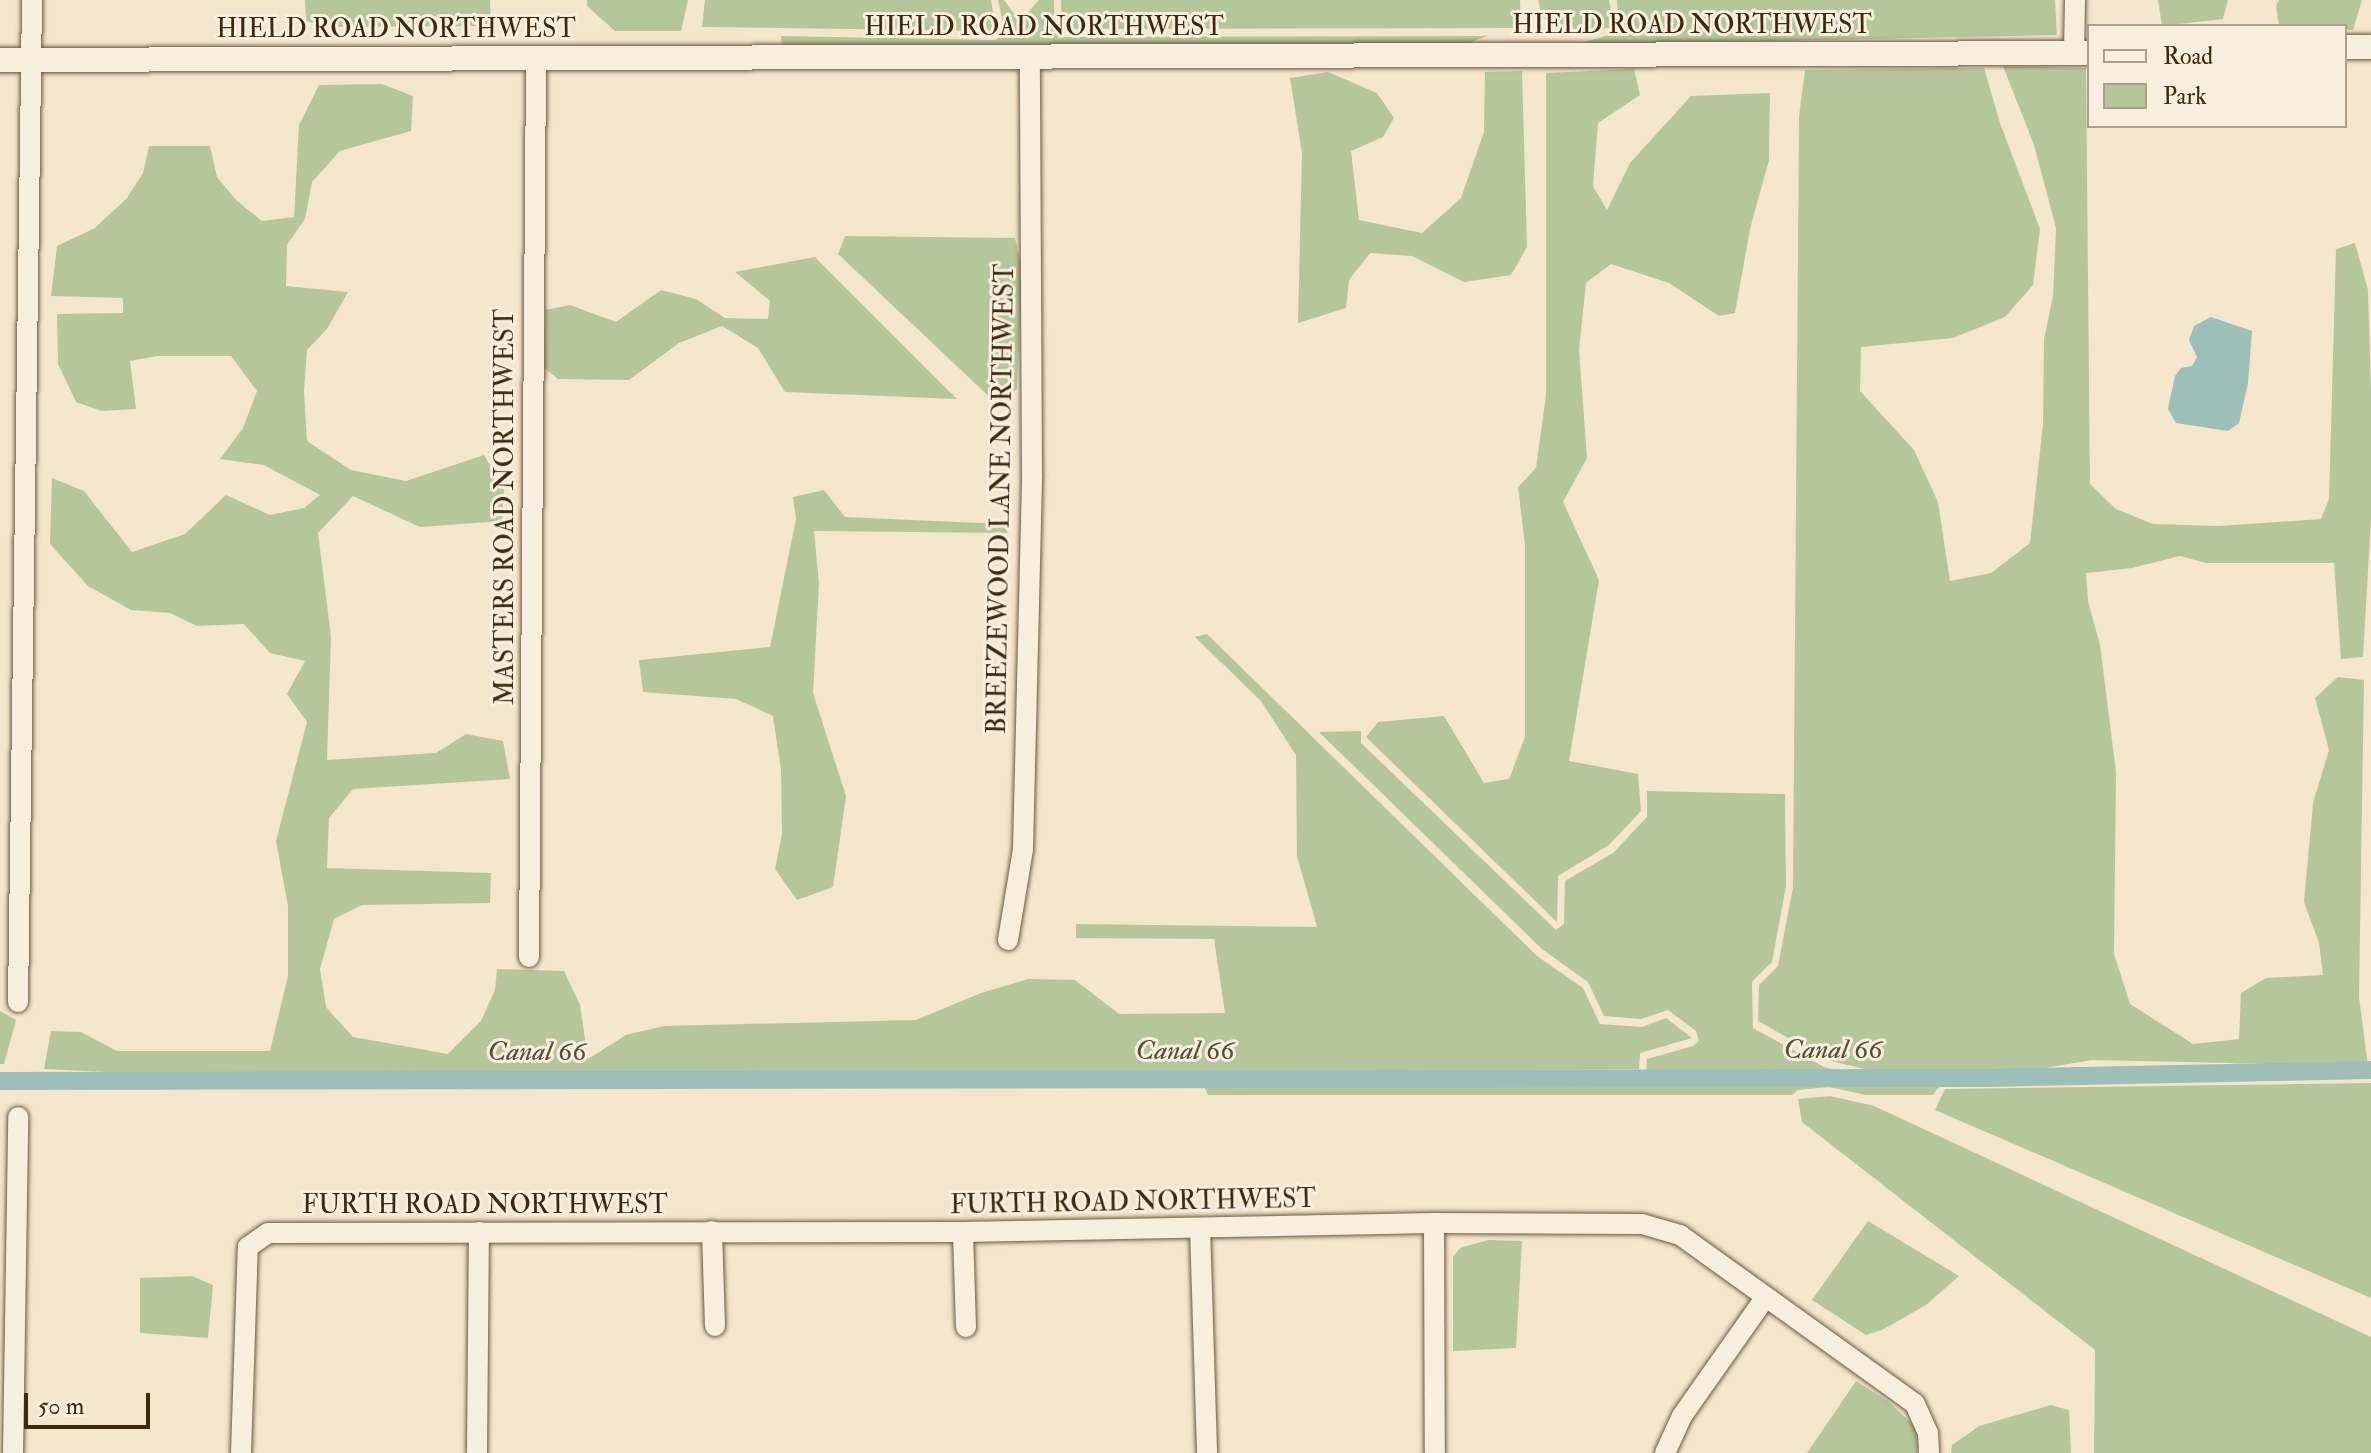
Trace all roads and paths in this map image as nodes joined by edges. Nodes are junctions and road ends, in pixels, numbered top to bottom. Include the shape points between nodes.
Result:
1 (32, 0) edge
2 (2075, 0) edge
3 (2347, 47) edge
4 (2371, 47) edge
5 (2082, 53) edge
6 (1030, 56) junction
7 (536, 58) junction
8 (0, 60) edge
9 (31, 60) junction
10 (1008, 940) dead end
11 (529, 957) dead end
12 (18, 1002) dead end
13 (18, 1117) dead end
14 (1434, 1223) junction
15 (1200, 1228) junction
16 (8, 1230) edge
17 (712, 1231) junction
18 (479, 1232) junction
19 (963, 1232) junction
20 (1765, 1298) junction
21 (715, 1326) dead end
22 (966, 1327) dead end
23 (13, 1453) edge
24 (241, 1453) edge
25 (477, 1453) edge
26 (1207, 1453) edge
27 (1435, 1453) edge
28 (1665, 1453) edge
29 (1929, 1453) edge

1 - 9 street
2 - 5 street
3 - 4 street
5 - 6 street, HIELD ROAD NORTHWEST
6 - 7 street, HIELD ROAD NORTHWEST
6 - 10 street, BREEZEWOOD LANE NORTHWEST via 1032,475 1024,820
7 - 9 street, HIELD ROAD NORTHWEST
7 - 11 street, MASTERS ROAD NORTHWEST
8 - 9 street, HIELD ROAD NORTHWEST
9 - 12 street
13 - 16 street
14 - 15 street, FURTH ROAD NORTHWEST
14 - 20 street, FURTH ROAD NORTHWEST via 1642,1224 1680,1235
14 - 27 street
15 - 19 street, FURTH ROAD NORTHWEST
15 - 26 street
16 - 23 street
17 - 18 street, FURTH ROAD NORTHWEST
17 - 19 street, FURTH ROAD NORTHWEST
17 - 21 street
18 - 24 street, FURTH ROAD NORTHWEST via 268,1233 248,1247
18 - 25 street
19 - 22 street
20 - 28 street via 1682,1416
20 - 29 street, FURTH ROAD NORTHWEST via 1915,1404 1928,1433

